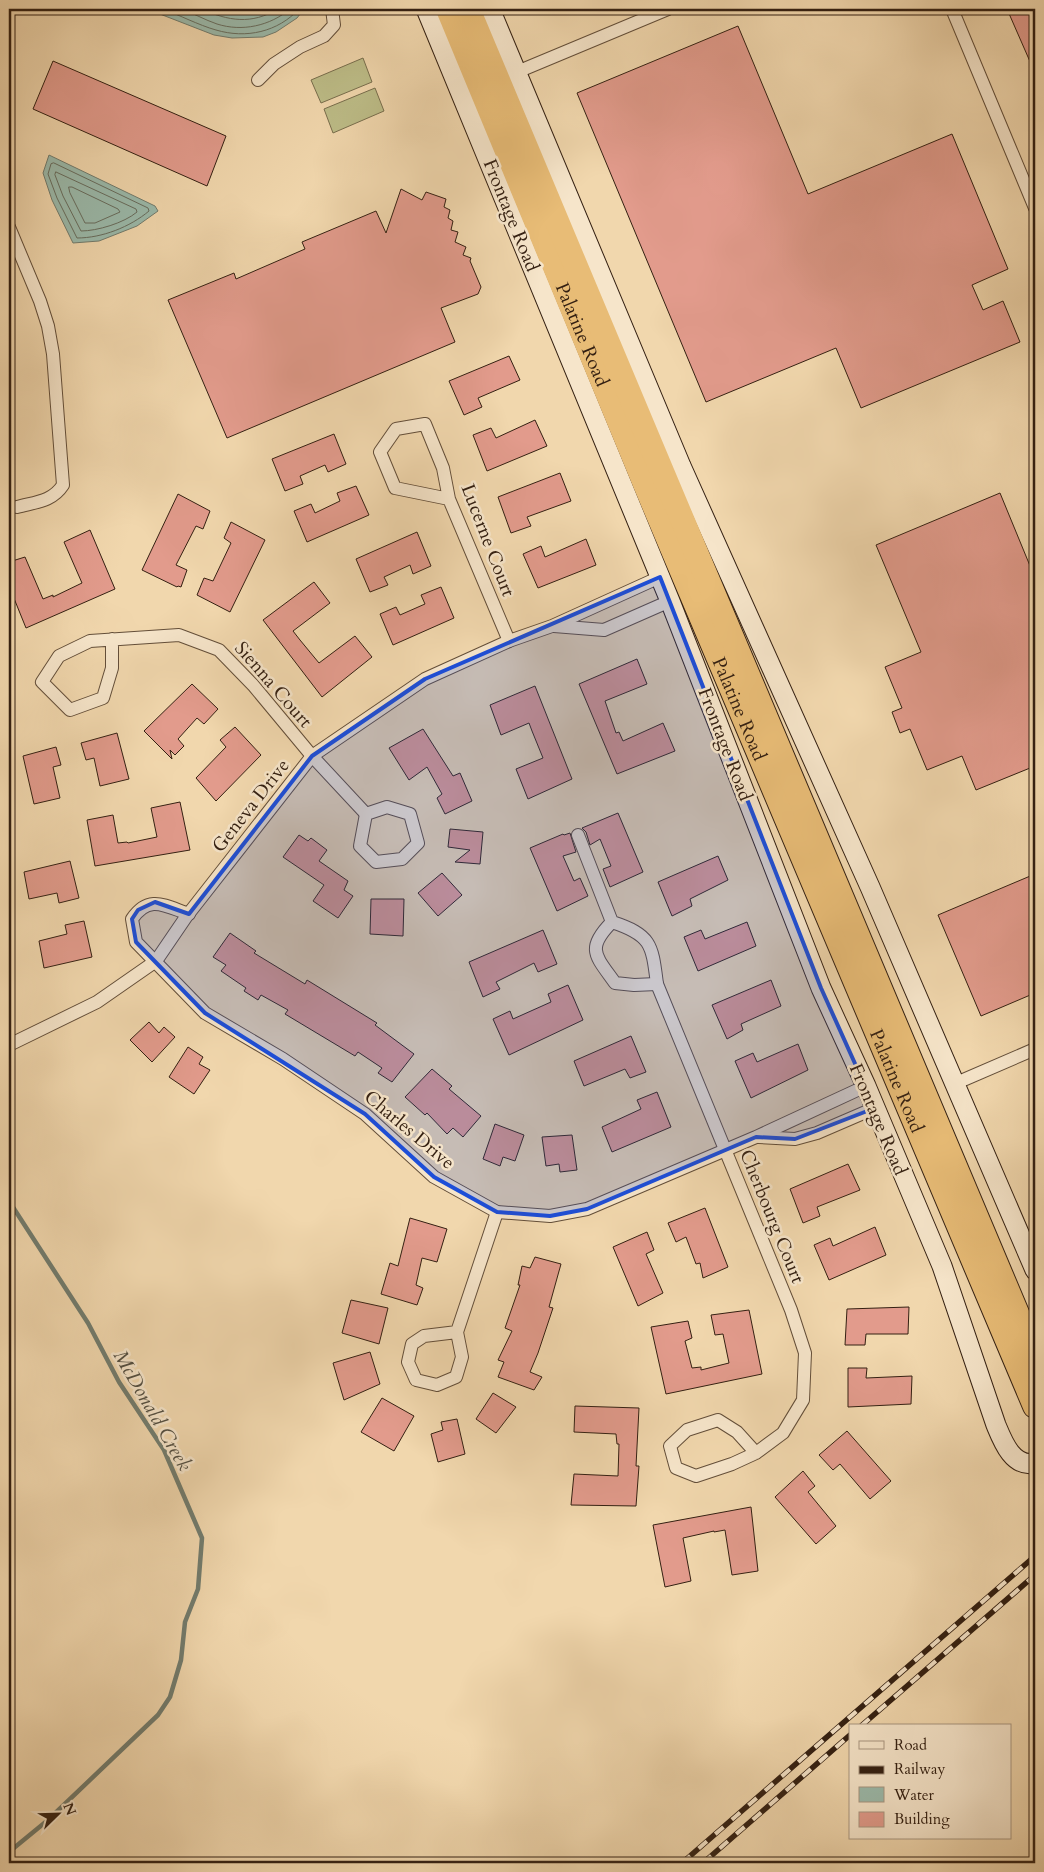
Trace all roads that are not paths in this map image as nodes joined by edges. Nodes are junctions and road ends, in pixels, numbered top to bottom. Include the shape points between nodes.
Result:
1 (332, 9) edge
2 (426, 9) edge
3 (448, 9) edge
4 (468, 9) edge
5 (490, 9) edge
6 (668, 9) edge
7 (952, 9) edge
8 (517, 72) junction
9 (258, 80) dead end
10 (1035, 208) edge
11 (9, 227) edge
12 (449, 499) junction
13 (17, 507) dead end
14 (660, 577) junction
15 (670, 601) junction
16 (552, 626) junction
17 (112, 639) junction
18 (509, 641) junction
19 (312, 756) junction
20 (366, 814) junction
21 (578, 835) dead end
22 (189, 914) junction
23 (612, 922) junction
24 (156, 961) junction
25 (657, 984) junction
26 (9, 1045) edge
27 (1035, 1049) edge
28 (954, 1084) junction
29 (866, 1086) junction
30 (876, 1108) junction
31 (756, 1137) junction
32 (725, 1149) junction
33 (497, 1212) junction
34 (1035, 1270) edge
35 (457, 1332) junction
36 (1035, 1356) edge
37 (1035, 1406) edge
38 (756, 1453) junction
39 (1035, 1463) edge

1 - 9 street via 334,25 324,36 274,64
2 - 14 street, Frontage Road
3 - 37 highway, Palatine Road
4 - 36 highway, Palatine Road
5 - 8 street
6 - 8 street
7 - 10 street
8 - 28 street via 681,466 870,886
11 - 13 street via 48,326 63,485 51,497
12 - 12 street, Lucerne Court via 444,468 425,424 396,429 380,452 395,488
12 - 18 street, Lucerne Court
14 - 15 street, Frontage Road
14 - 16 street, Geneva Drive
15 - 16 street, Geneva Drive via 604,630
15 - 29 street, Frontage Road via 821,988
16 - 18 street, Geneva Drive
17 - 17 street, Sienna Court via 90,641 59,656 42,682 70,710 103,698 112,668
17 - 19 street, Sienna Court via 179,635 219,650
18 - 19 street, Geneva Drive via 425,679
19 - 20 street, Sienna Court
19 - 22 street, Geneva Drive
20 - 20 street via 360,846 376,862 402,859 418,843 410,814 387,807
21 - 23 street
22 - 24 street, Geneva Drive
22 - 24 street, Charles Drive via 155,902 138,910 132,919 136,942
23 - 25 street, Cherbourg Court via 632,929 648,941
23 - 25 street via 599,935 595,949 615,983
24 - 26 street, Geneva Drive via 97,1002
24 - 33 street, Charles Drive via 205,1012 283,1058 365,1114 434,1177
25 - 32 street, Cherbourg Court
27 - 28 street
28 - 34 street
29 - 30 street, Frontage Road
29 - 31 street, Charles Drive
30 - 31 street, Charles Drive via 794,1139
30 - 39 street, Frontage Road via 942,1266 1006,1448 1021,1462
31 - 32 street, Charles Drive
32 - 33 street, Charles Drive via 587,1210 550,1216
32 - 38 street, Cherbourg Court via 805,1353 803,1400 783,1433
33 - 35 street
35 - 35 street via 462,1357 456,1377 437,1385 416,1380 408,1362 412,1344 424,1336
38 - 38 street, Cherbourg Court via 737,1432 718,1420 687,1430 670,1446 676,1468 696,1476

